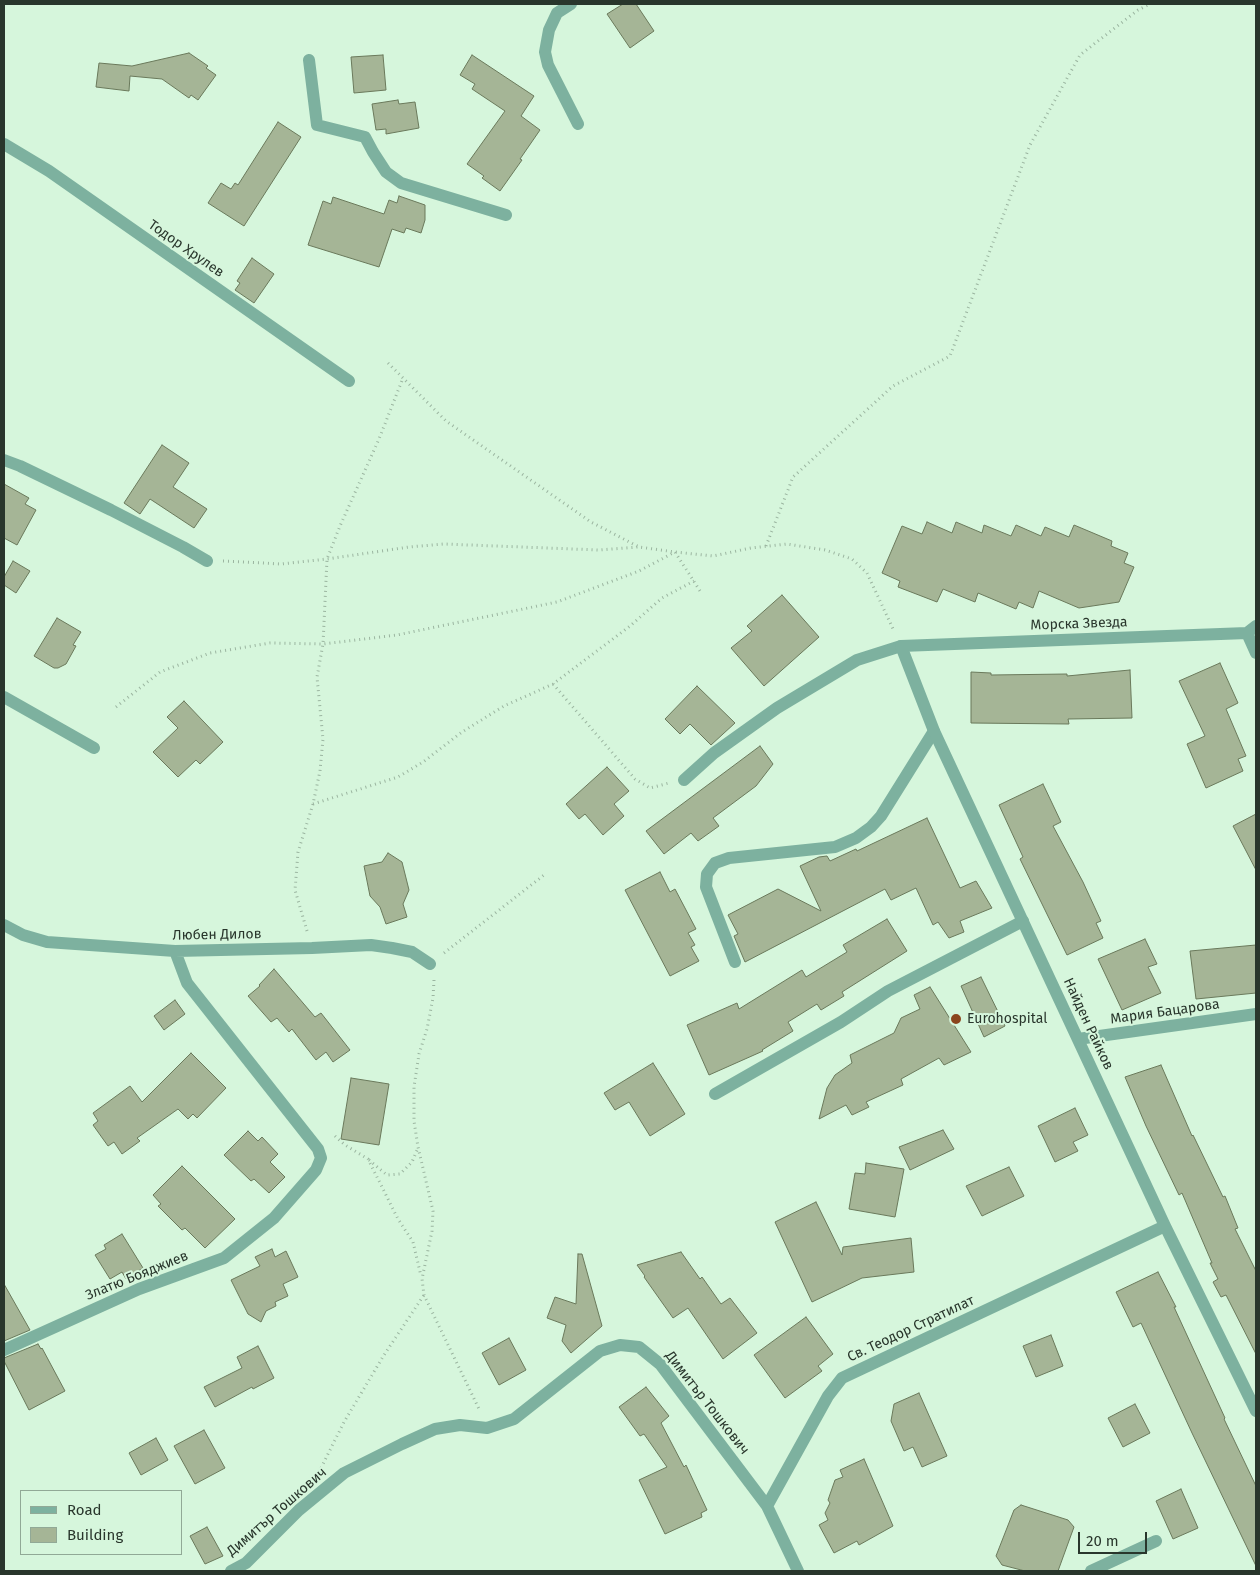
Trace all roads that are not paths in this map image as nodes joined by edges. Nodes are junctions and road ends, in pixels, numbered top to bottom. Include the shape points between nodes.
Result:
1 (571, 4) edge
2 (309, 60) dead end
3 (578, 124) dead end
4 (4, 144) edge
5 (506, 215) dead end
6 (349, 381) dead end
7 (4, 460) edge
8 (207, 561) road end
9 (1252, 630) edge
10 (901, 646) junction
11 (1256, 653) edge
12 (4, 697) edge
13 (934, 731) junction
14 (94, 748) dead end
15 (684, 780) road end
16 (1023, 921) junction
17 (4, 925) edge
18 (175, 951) junction
19 (735, 962) dead end
20 (430, 964) road end
21 (1256, 1014) edge
22 (1078, 1039) junction
23 (715, 1094) dead end
24 (1165, 1226) junction
25 (4, 1350) edge
26 (1256, 1411) edge
27 (768, 1506) junction
28 (1156, 1541) dead end
29 (231, 1571) edge
30 (798, 1571) edge
31 (1091, 1571) edge

1 - 3 street via 557,13 549,30 545,52 548,65
2 - 5 street via 317,125 365,137 386,172 400,183
4 - 6 street, Тодор Хрулев via 49,171
7 - 8 street via 111,510
9 - 10 street, Морска Звезда
9 - 11 street
10 - 13 street, Найден Райков
10 - 15 street, Морска Звезда via 857,660 777,708 714,753
12 - 14 street
13 - 16 street, Найден Райков
13 - 19 street via 881,816 856,838 835,847 729,858 715,863 707,874 706,887
16 - 22 street, Найден Райков
16 - 23 street via 888,991 841,1022
17 - 18 street, Любен Дилов via 47,942
18 - 20 street, Любен Дилов via 371,945 412,952
18 - 25 street, Златю Бояджиев via 186,983 318,1149 321,1158 316,1170 274,1218 224,1258 139,1289
21 - 22 street, Мария Бацарова
22 - 24 street, Найден Райков
24 - 26 street, Найден Райков
24 - 27 street, Св. Теодор Стратилат via 842,1378 828,1396
27 - 29 street, Димитър Тошкович via 660,1364 639,1347 620,1345 600,1351 514,1419 487,1428 460,1425 435,1429 344,1473 299,1510 246,1563
27 - 30 street
28 - 31 street

